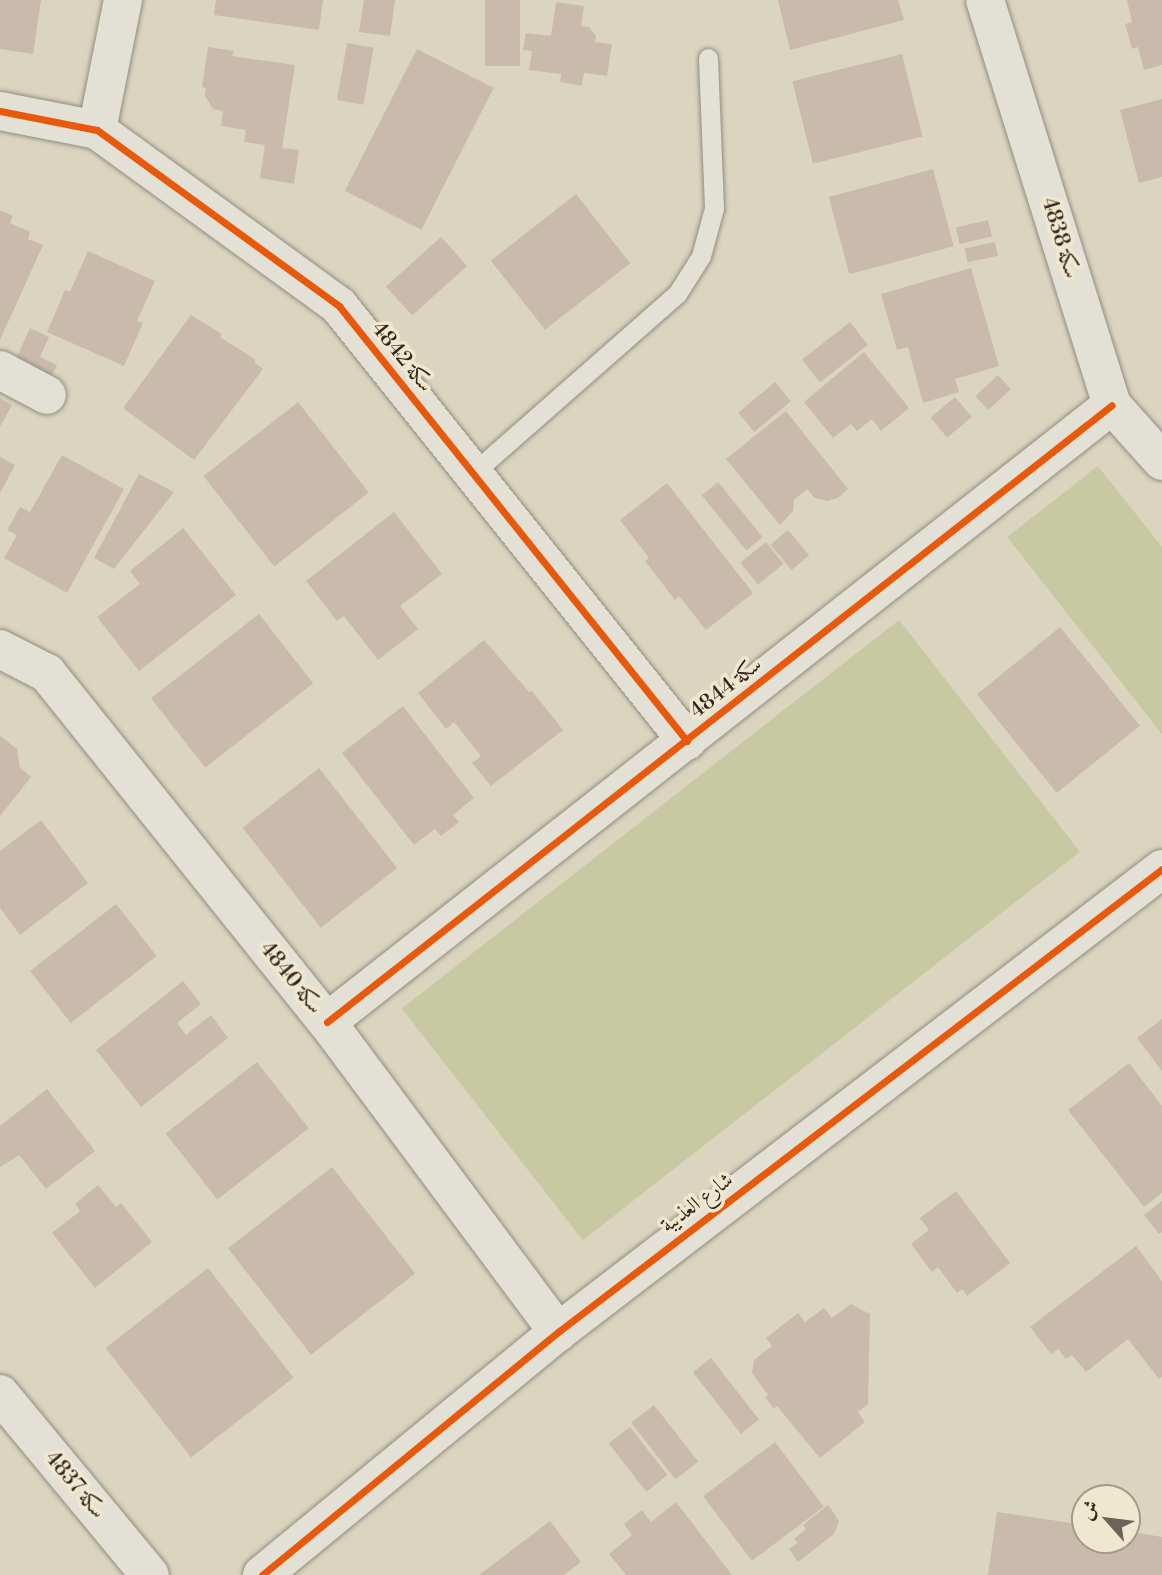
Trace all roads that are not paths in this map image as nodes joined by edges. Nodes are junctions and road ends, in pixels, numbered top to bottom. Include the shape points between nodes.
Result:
1 (123, 0) edge
2 (985, 0) edge
3 (708, 58) dead end
4 (0, 111) edge
5 (97, 130) junction
6 (0, 370) edge
7 (47, 395) dead end
8 (1112, 405) junction
9 (1162, 461) edge
10 (473, 473) junction
11 (0, 649) edge
12 (687, 741) junction
13 (1162, 869) edge
14 (327, 1022) junction
15 (558, 1332) junction
16 (0, 1394) edge
17 (150, 1575) edge
18 (262, 1575) edge

1 - 5 street
2 - 8 street, سكة 4838
3 - 10 lane via 714,208 701,256 677,294
4 - 5 street, سكة 4842
5 - 10 street, سكة 4842 via 339,306
6 - 7 street
8 - 9 street, سكة 4838
8 - 12 street, سكة 4844
10 - 12 street, سكة 4842
11 - 14 street, سكة 4840 via 47,673
12 - 14 street, سكة 4844
13 - 15 street, شارع العذيبة
14 - 15 street, سكة 4840
15 - 18 street, شارع العذيبة
16 - 17 street, سكة 4837

